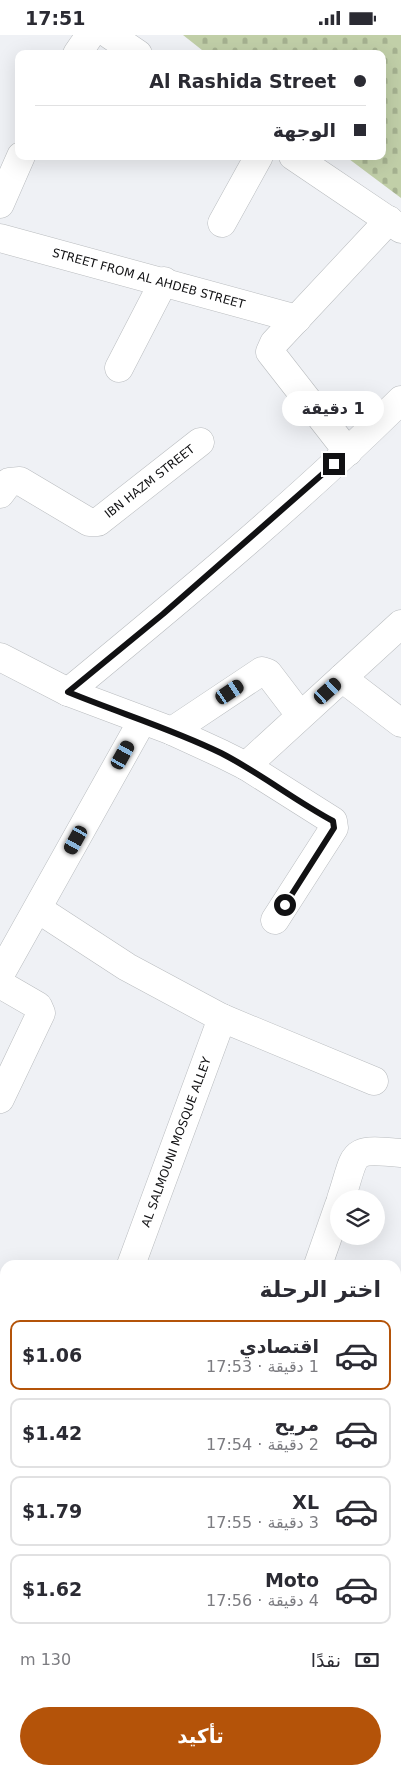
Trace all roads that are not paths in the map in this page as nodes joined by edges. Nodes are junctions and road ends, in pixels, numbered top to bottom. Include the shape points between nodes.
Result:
1 (90, 35) edge
2 (110, 35) edge
3 (80, 50) edge
4 (132, 50) edge
5 (19, 160) edge
6 (257, 160) edge
7 (299, 160) edge
8 (0, 204) edge
9 (222, 223) dead end
10 (395, 225) edge
11 (0, 238) edge
12 (164, 281) junction
13 (297, 319) junction
14 (118, 369) dead end
15 (401, 400) edge
16 (200, 442) dead end
17 (348, 452) junction
18 (0, 494) edge
19 (401, 624) edge
20 (0, 657) edge
21 (342, 678) junction
22 (68, 692) junction
23 (300, 715) junction
24 (142, 721) junction
25 (401, 723) edge
26 (172, 731) junction
27 (246, 766) junction
28 (38, 909) junction
29 (275, 920) dead end
30 (0, 975) edge
31 (0, 985) edge
32 (222, 1018) junction
33 (374, 1081) dead end
34 (0, 1099) edge
35 (401, 1153) edge
36 (344, 1190) edge
37 (330, 1231) edge
38 (133, 1260) edge
39 (320, 1260) edge

1 - 3 street
2 - 4 street
5 - 8 street
6 - 9 street
7 - 10 street
10 - 13 street
11 - 12 street, STREET FROM AL AHDEB STREET
12 - 13 street, STREET FROM AL AHDEB STREET
12 - 14 street
13 - 17 street via 272,345 271,355
15 - 17 street
16 - 18 street, IBN HAZM STREET via 98,523 89,522 20,481 9,482
17 - 22 street via 163,614
19 - 21 street
20 - 22 street
21 - 23 street
21 - 25 street
22 - 24 street
23 - 26 street via 268,673 262,671
23 - 27 street
24 - 26 street
24 - 28 street
26 - 27 street
27 - 29 street via 334,824
28 - 30 street
28 - 32 street via 127,967
31 - 34 street via 38,1006 41,1013
32 - 33 street
32 - 38 street, AL SALMOUNI MOSQUE ALLEY
35 - 36 street via 360,1152 354,1159
37 - 39 street

